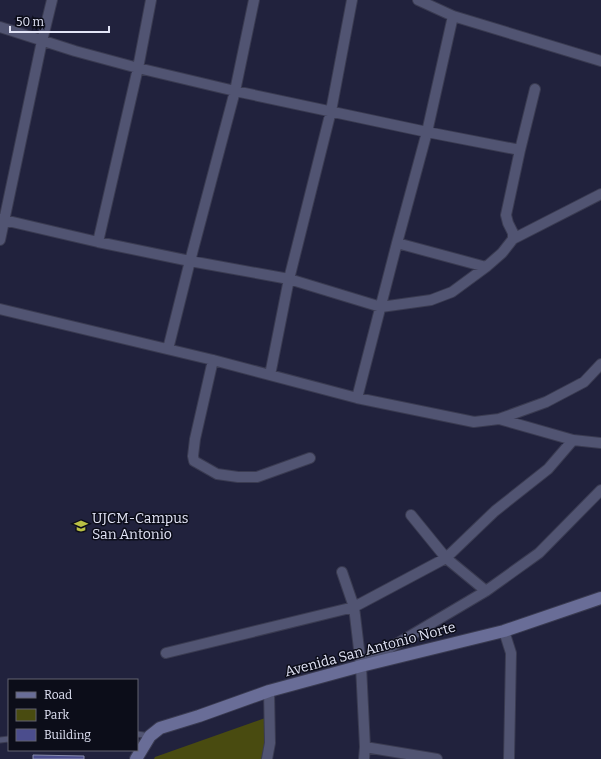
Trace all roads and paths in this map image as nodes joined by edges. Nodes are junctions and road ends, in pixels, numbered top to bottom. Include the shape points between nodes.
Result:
1 (52, 0) edge
2 (151, 0) edge
3 (254, 0) edge
4 (352, 0) edge
5 (418, 0) edge
6 (454, 16) junction
7 (0, 27) edge
8 (42, 41) junction
9 (601, 61) edge
10 (138, 68) junction
11 (535, 88) dead end
12 (235, 91) junction
13 (331, 111) junction
14 (427, 132) junction
15 (520, 150) junction
16 (601, 194) edge
17 (2, 219) edge
18 (513, 239) junction
19 (0, 240) edge
20 (98, 242) junction
21 (397, 243) junction
22 (190, 261) junction
23 (486, 267) junction
24 (288, 279) junction
25 (381, 307) junction
26 (0, 309) edge
27 (168, 349) junction
28 (213, 360) junction
29 (601, 364) edge
30 (270, 375) junction
31 (357, 398) junction
32 (499, 419) junction
33 (574, 440) junction
34 (601, 443) edge
35 (310, 458) dead end
36 (601, 490) edge
37 (411, 515) dead end
38 (446, 558) junction
39 (342, 572) dead end
40 (486, 591) junction
41 (601, 598) edge
42 (354, 606) junction
43 (504, 631) junction
44 (166, 653) dead end
45 (361, 666) junction
46 (269, 691) junction
47 (138, 734) edge
48 (150, 736) junction
49 (365, 747) junction
50 (136, 759) edge
51 (268, 759) edge
52 (364, 759) edge
53 (437, 759) edge
54 (509, 759) edge

1 - 8 street
2 - 10 street
3 - 12 street
4 - 13 street
5 - 6 street
6 - 9 street
6 - 14 street
7 - 8 street
8 - 10 street
8 - 17 street
10 - 12 street
10 - 20 street
11 - 15 street
12 - 13 street
12 - 22 street
13 - 14 street
13 - 24 street
14 - 15 street
14 - 21 street
15 - 18 street via 506,215
16 - 18 street
17 - 19 street
17 - 20 street
18 - 23 street
20 - 22 street
21 - 23 street
21 - 25 street
22 - 24 street
22 - 27 street
23 - 25 street via 452,292 431,300
24 - 25 street
24 - 30 street
25 - 31 street
26 - 27 street
27 - 28 street
28 - 30 street
28 - 35 street via 195,440 194,461 218,474 257,477
29 - 32 street via 584,382 546,402
30 - 31 street
31 - 32 street via 474,422
32 - 33 street
33 - 34 street
33 - 38 street via 548,469 495,511
36 - 40 street via 539,552
37 - 38 street
38 - 40 street
38 - 42 street
39 - 42 street
40 - 45 street
41 - 43 street, Avenida San Antonio Norte
42 - 44 street
42 - 45 street
43 - 45 street, Avenida San Antonio Norte
43 - 54 street via 511,653
45 - 46 street, Avenida San Antonio Norte
45 - 49 street
46 - 48 street, Avenida San Antonio Norte via 160,728
46 - 51 street
47 - 48 lane
48 - 50 street
49 - 52 street
49 - 53 street

